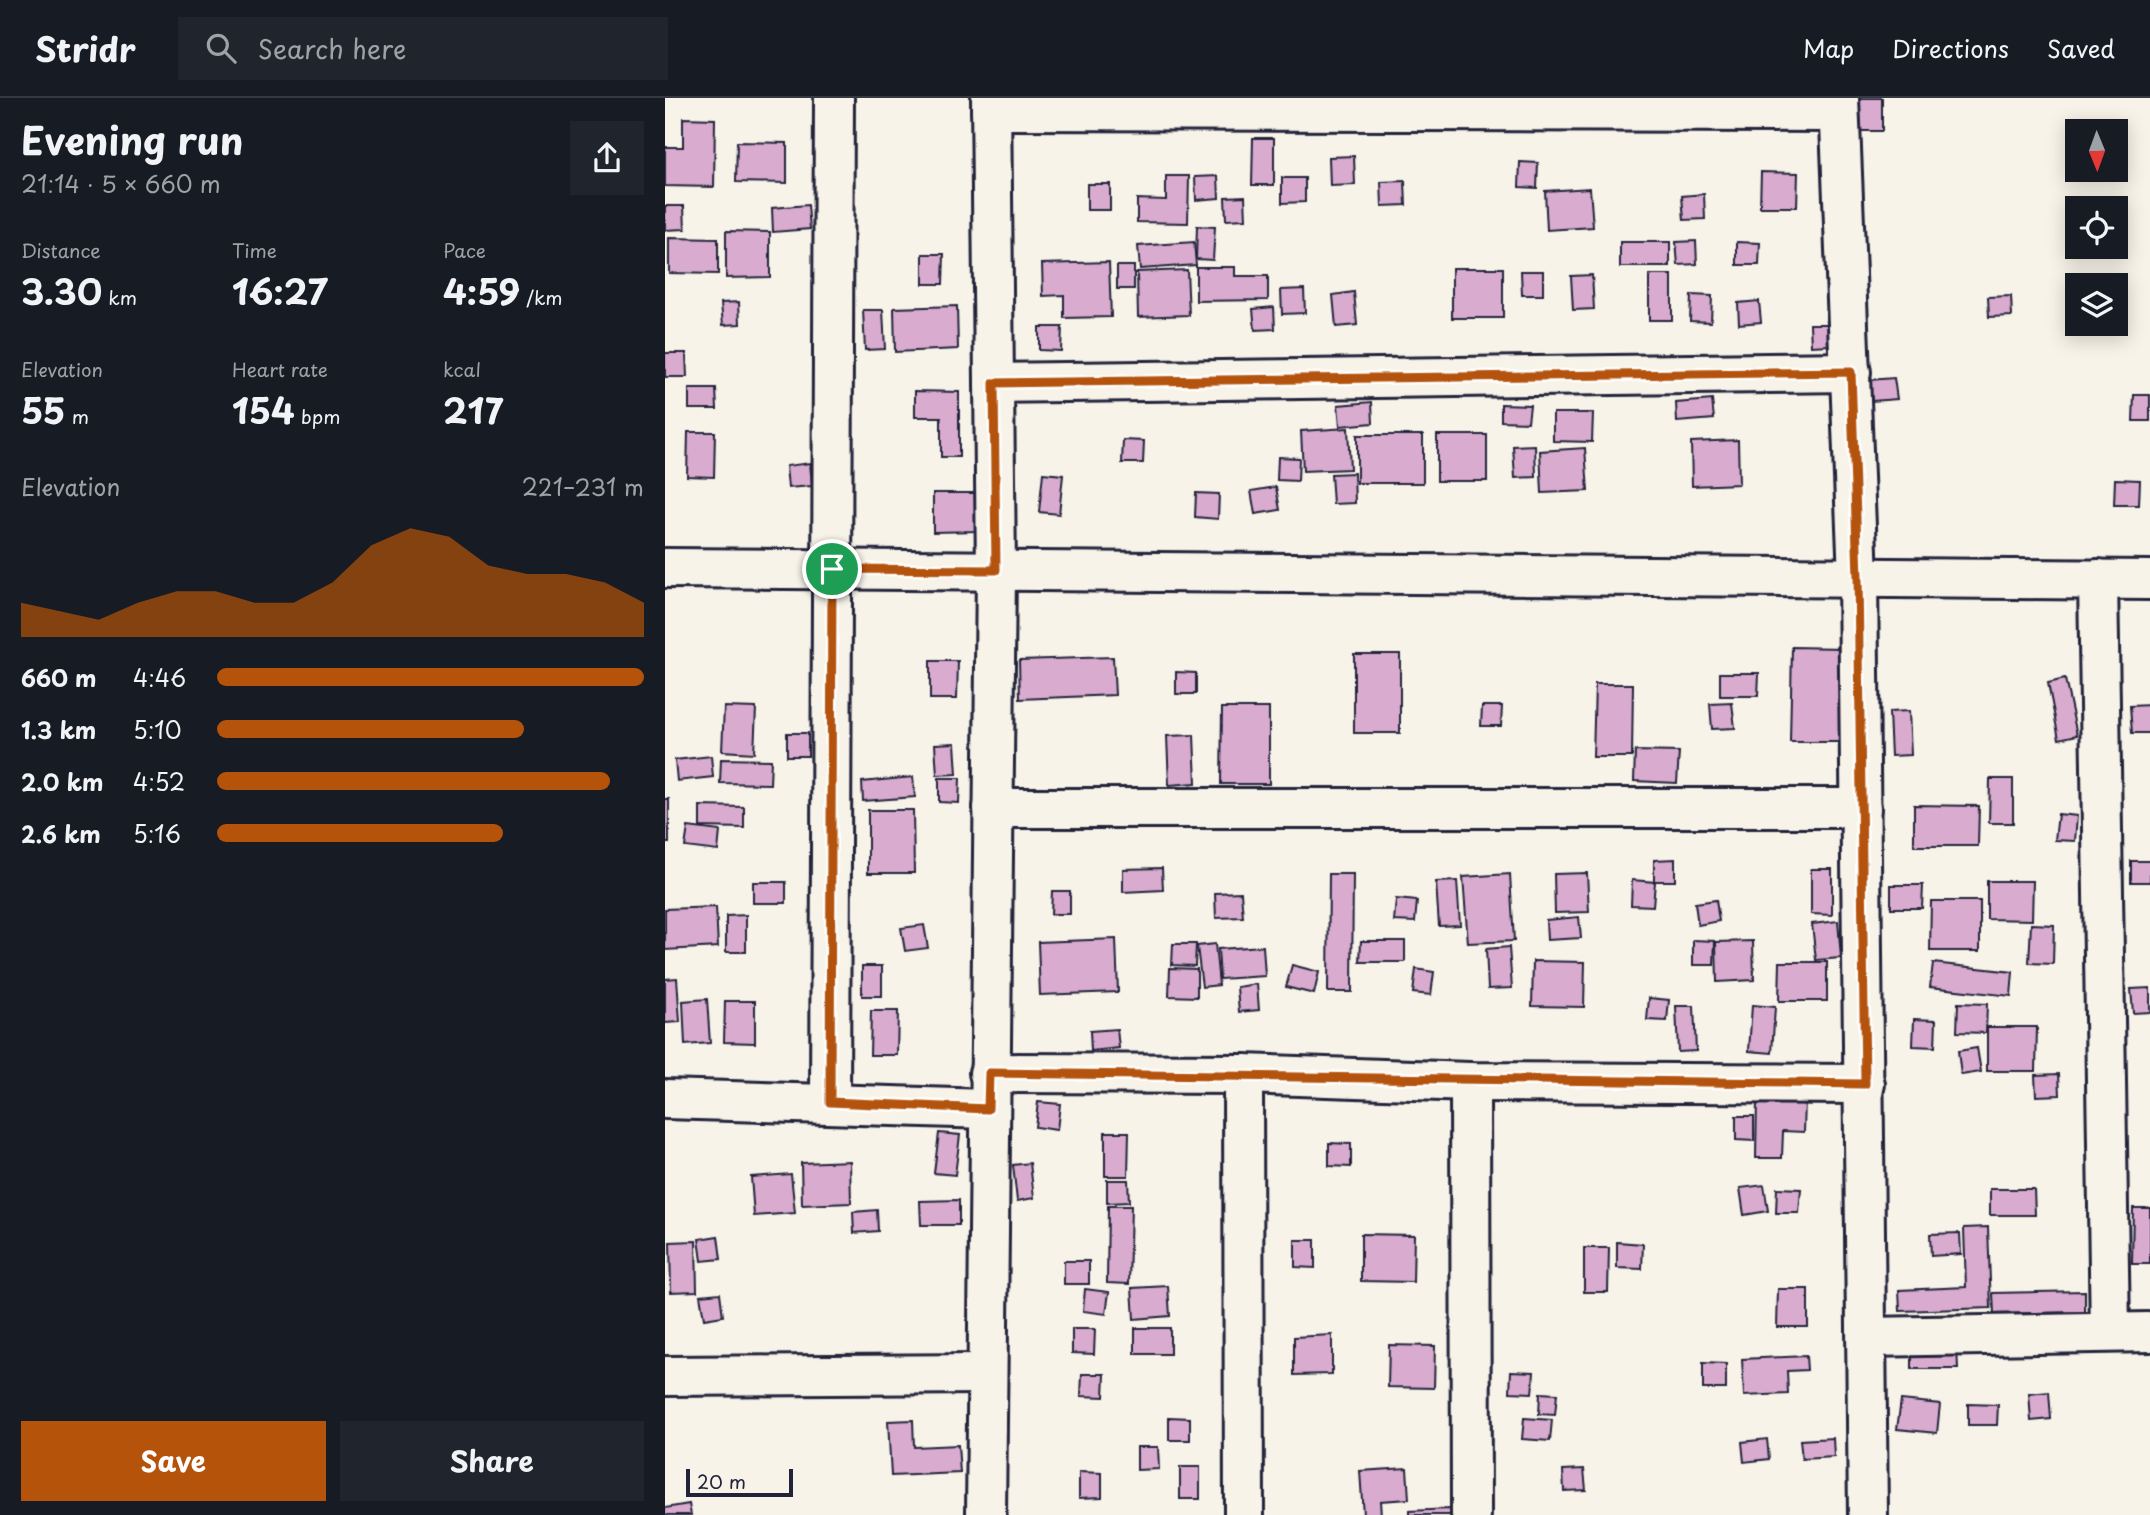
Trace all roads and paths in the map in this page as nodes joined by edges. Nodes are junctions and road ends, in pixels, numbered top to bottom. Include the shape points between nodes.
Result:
1 (834, 98) edge
2 (991, 104) edge
3 (1473, 104) edge
4 (1242, 105) edge
5 (1839, 105) edge
6 (1851, 372) junction
7 (994, 383) junction
8 (665, 568) edge
9 (832, 569) junction
10 (996, 570) junction
11 (1858, 577) junction
12 (2098, 579) junction
13 (2150, 580) edge
14 (993, 808) junction
15 (1861, 808) junction
16 (1243, 1074) junction
17 (1470, 1082) junction
18 (1865, 1084) junction
19 (988, 1091) junction
20 (665, 1099) edge
21 (830, 1102) junction
22 (2110, 1332) junction
23 (2150, 1332) edge
24 (1867, 1337) junction
25 (987, 1374) junction
26 (665, 1376) edge
27 (986, 1515) edge
28 (1244, 1515) edge
29 (1471, 1515) edge
30 (1868, 1515) edge

1 - 9 street
2 - 4 street
2 - 7 street
3 - 4 street
3 - 5 street
5 - 6 street
6 - 7 street
6 - 11 street
7 - 10 street
8 - 9 street
9 - 10 street
9 - 21 street
10 - 11 street
10 - 14 street
11 - 12 street
11 - 15 street
12 - 13 street
12 - 22 street
14 - 15 street
14 - 19 street
15 - 18 street
16 - 17 street
16 - 19 street
16 - 28 street
17 - 18 street
17 - 29 street
18 - 24 street
19 - 21 street
19 - 25 street
20 - 21 street
22 - 23 street
22 - 24 street
24 - 30 street
25 - 26 street
25 - 27 street

